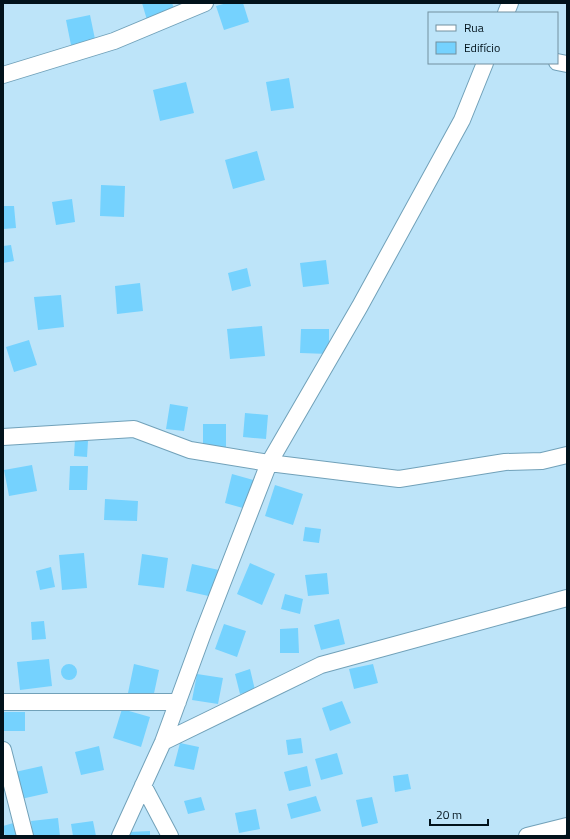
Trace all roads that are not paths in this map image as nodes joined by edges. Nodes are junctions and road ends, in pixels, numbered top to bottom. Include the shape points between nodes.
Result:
1 (205, 3) edge
2 (485, 64) edge
3 (3, 75) edge
4 (3, 437) edge
5 (567, 456) edge
6 (269, 463) junction
7 (567, 598) edge
8 (3, 702) edge
9 (178, 702) junction
10 (163, 742) junction
11 (3, 750) edge
12 (143, 785) junction
13 (567, 826) edge
14 (25, 836) edge
15 (120, 836) edge
16 (170, 836) edge
17 (527, 836) edge

1 - 3 street via 114,41
2 - 6 street via 462,120 360,306
4 - 6 street via 134,429 190,450
5 - 6 street via 542,461 505,462 399,479
6 - 9 street
7 - 10 street via 321,665
8 - 9 street
9 - 10 street
10 - 12 street
11 - 14 street
12 - 15 street
12 - 16 street
13 - 17 street

